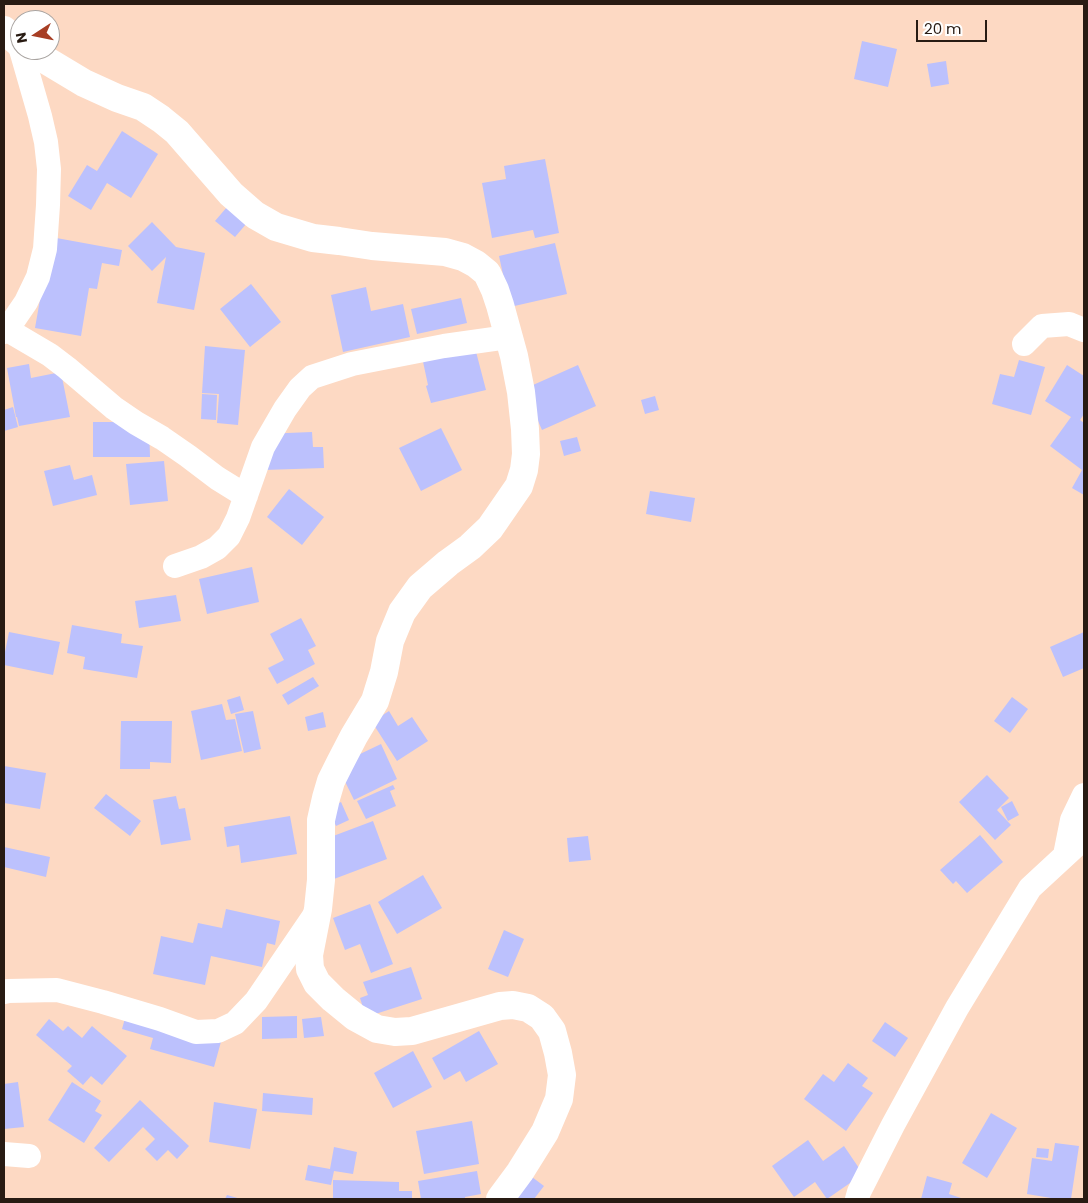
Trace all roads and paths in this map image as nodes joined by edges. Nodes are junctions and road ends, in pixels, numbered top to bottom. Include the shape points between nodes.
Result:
1 (24, 60) edge
2 (46, 60) edge
3 (5, 330) edge
4 (1084, 330) edge
5 (508, 337) junction
6 (1024, 344) dead end
7 (246, 496) junction
8 (175, 566) dead end
9 (1084, 795) edge
10 (1084, 838) edge
11 (1065, 855) junction
12 (318, 909) junction
13 (4, 992) edge
14 (4, 1154) edge
15 (29, 1156) dead end
16 (500, 1199) edge
17 (856, 1199) edge

1 - 3 street via 46,142 48,205 45,249 38,277 26,302
2 - 5 street via 84,83 143,107 161,118 231,194 255,215 276,227 314,238 445,252 476,264 487,273 495,290
3 - 7 street via 50,355 114,408
4 - 6 street via 1069,324 1042,326
5 - 7 street via 352,364 312,377 285,409 263,447
5 - 12 street via 521,392 525,429 526,454 519,486 490,528 420,587 402,612 390,641 375,701 340,763 326,798 321,820
7 - 8 street via 229,536 217,548
9 - 11 street via 1072,820
10 - 11 street
11 - 17 street via 1030,888 957,1008
12 - 13 street via 256,1001 235,1023 218,1031 196,1032 57,990
12 - 16 street via 309,955 313,976 333,999 377,1029 412,1031 513,1005 528,1008 542,1017 552,1031 562,1075 559,1099 546,1132
14 - 15 street

